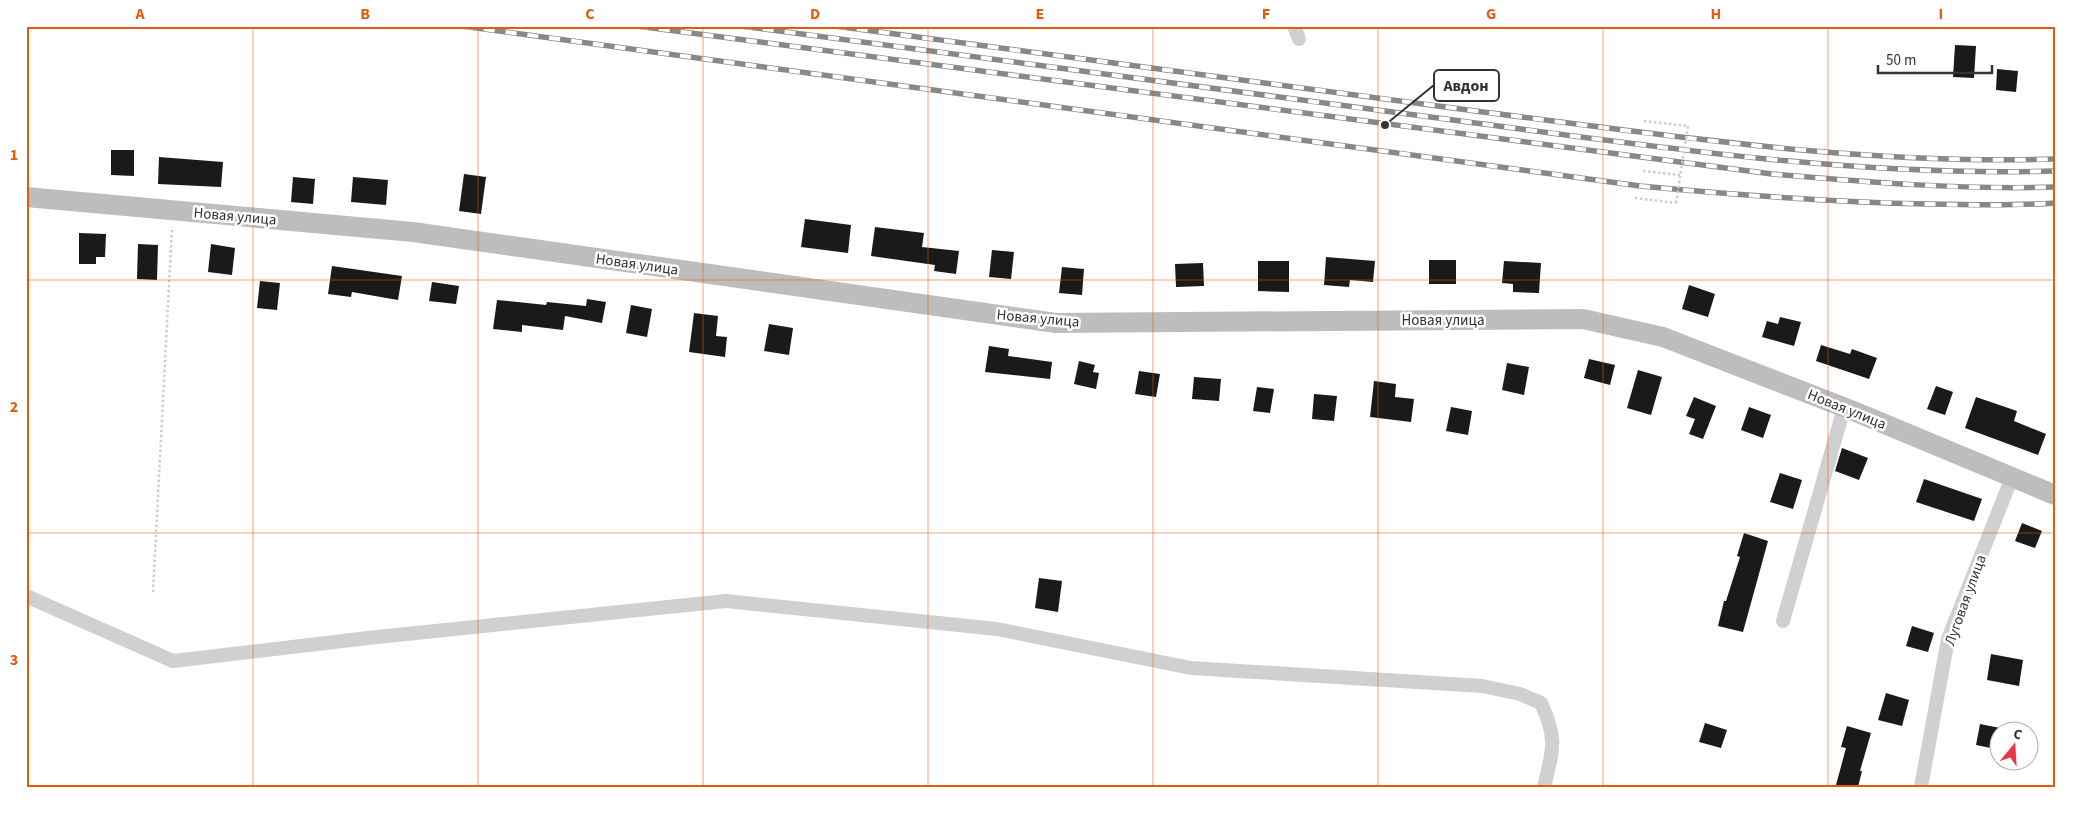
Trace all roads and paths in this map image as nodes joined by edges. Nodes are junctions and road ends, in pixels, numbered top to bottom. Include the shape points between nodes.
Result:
1 (1644, 121) dead end
2 (1643, 171) dead end
3 (1680, 175) junction
4 (26, 197) edge
5 (1635, 198) dead end
6 (173, 210) junction
7 (1844, 408) junction
8 (2012, 477) junction
9 (2055, 495) edge
10 (153, 592) dead end
11 (26, 596) edge
12 (1783, 621) dead end
13 (1544, 787) edge
14 (1921, 787) edge

1 - 3 path, bridge via 1688,126
2 - 3 path
3 - 5 path, bridge via 1676,203
4 - 6 street, Новая улица
6 - 7 street, Новая улица via 413,232 1056,323 1583,319 1663,337
6 - 10 path
7 - 8 street, Новая улица
7 - 12 street
8 - 9 street, Новая улица
8 - 14 street, Луговая улица via 1948,639
11 - 13 street via 173,661 726,601 997,629 1192,668 1482,686 1520,694 1541,703 1551,724 1553,748

